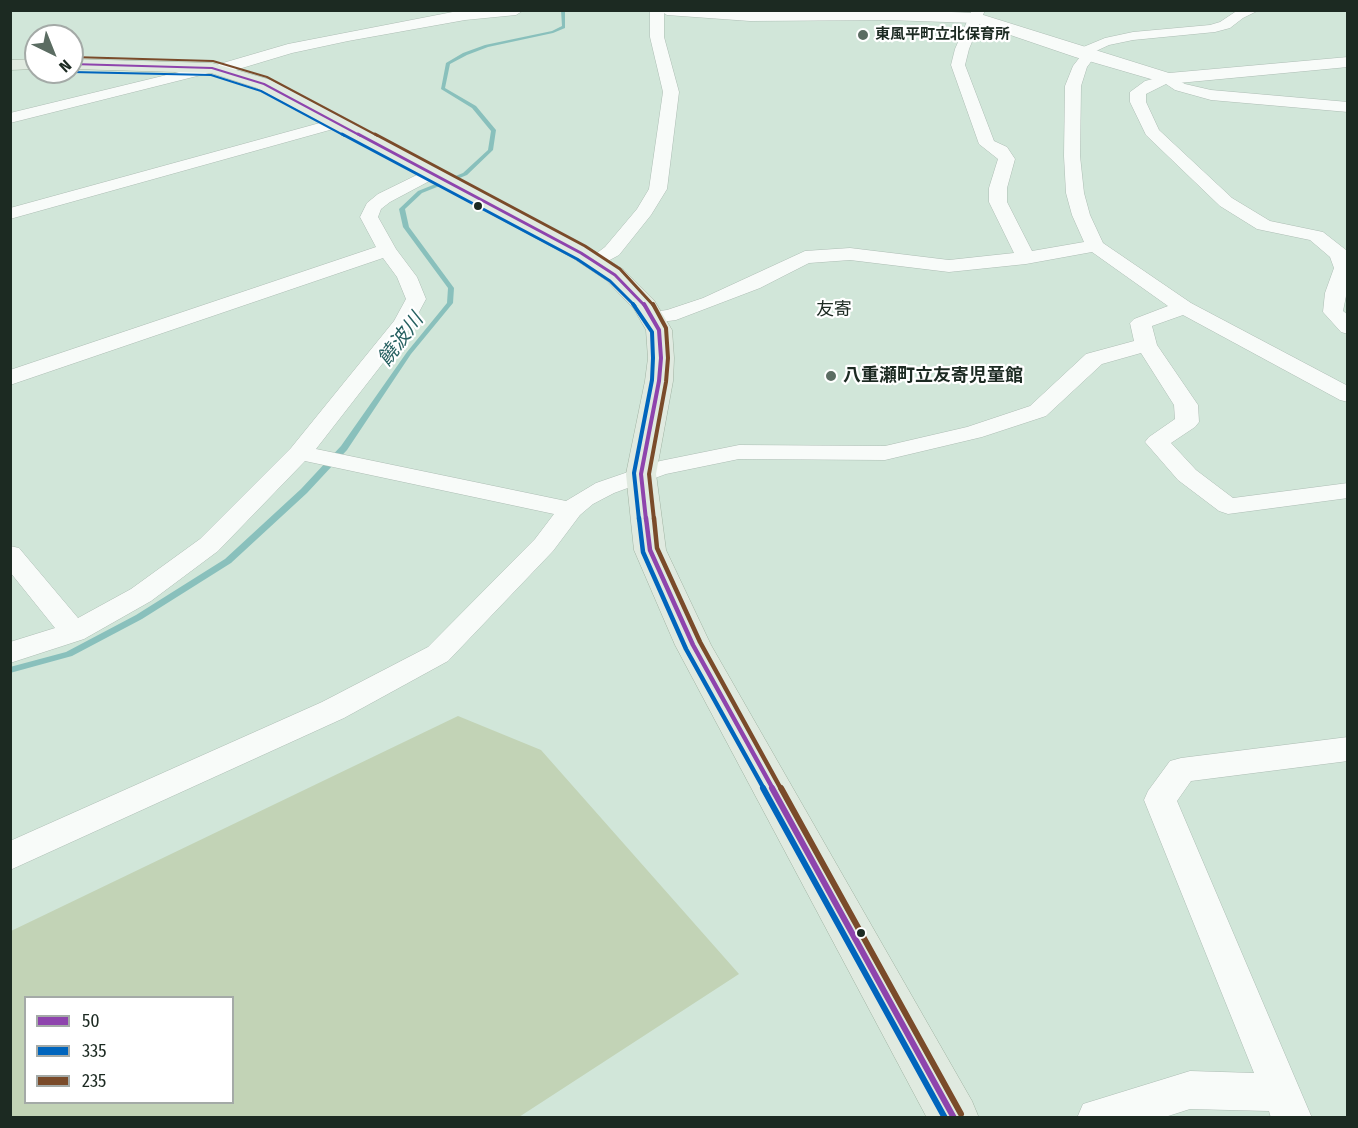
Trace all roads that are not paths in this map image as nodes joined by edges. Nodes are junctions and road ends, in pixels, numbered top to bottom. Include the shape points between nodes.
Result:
1 (516, 10) edge
2 (657, 10) edge
3 (667, 10) edge
4 (1253, 10) edge
5 (978, 14) edge
6 (1085, 54) junction
7 (1347, 62) edge
8 (84, 64) edge
9 (217, 69) junction
10 (1168, 79) junction
11 (1347, 107) edge
12 (10, 118) edge
13 (338, 123) junction
14 (443, 179) junction
15 (10, 214) edge
16 (1095, 246) junction
17 (387, 250) junction
18 (1026, 258) junction
19 (595, 262) junction
20 (1184, 307) junction
21 (653, 317) junction
22 (1347, 328) edge
23 (1146, 345) junction
24 (10, 378) edge
25 (1347, 395) edge
26 (307, 454) junction
27 (641, 474) junction
28 (1347, 490) edge
29 (571, 510) junction
30 (10, 554) edge
31 (74, 632) junction
32 (10, 653) edge
33 (1347, 749) edge
34 (10, 856) edge
35 (1286, 1105) edge
36 (954, 1118) edge
37 (1097, 1118) edge

1 - 9 street via 348,36
2 - 19 street via 657,37 671,92 658,189 645,212 612,251
3 - 5 street via 750,16
4 - 6 street via 1210,29 1133,36 1106,42
5 - 6 street
5 - 18 street via 958,65 987,144 1007,159 998,202
6 - 10 street
6 - 16 street via 1073,86 1072,156 1075,193
7 - 10 street
8 - 9 highway
9 - 12 street
9 - 13 highway via 264,84
10 - 11 street via 1180,87 1211,94
10 - 22 street via 1150,84 1138,93 1138,102 1152,132 1238,210 1264,225 1316,236 1339,254 1344,268 1335,293 1334,312
13 - 14 highway
13 - 15 street
14 - 17 street via 384,198 373,207 369,217
14 - 19 highway
16 - 18 street
16 - 20 street
17 - 24 street
17 - 26 street via 407,277 416,299 404,323
18 - 21 street via 949,266 850,254 805,257 710,302 669,316
19 - 21 highway via 628,286
20 - 23 street via 1141,323
20 - 25 street
21 - 27 highway via 659,330 659,381
23 - 27 street via 1094,359 1038,411 931,443 885,453 739,452
23 - 28 street via 1186,405 1187,422 1157,442 1187,475 1228,506
26 - 29 street
26 - 31 street via 209,545 141,595
27 - 29 street via 605,488
27 - 36 highway via 650,550 693,645
29 - 34 street via 544,545 438,654 333,710
30 - 31 street
31 - 32 street
33 - 35 street via 1181,770 1160,800
35 - 37 street via 1190,1090

